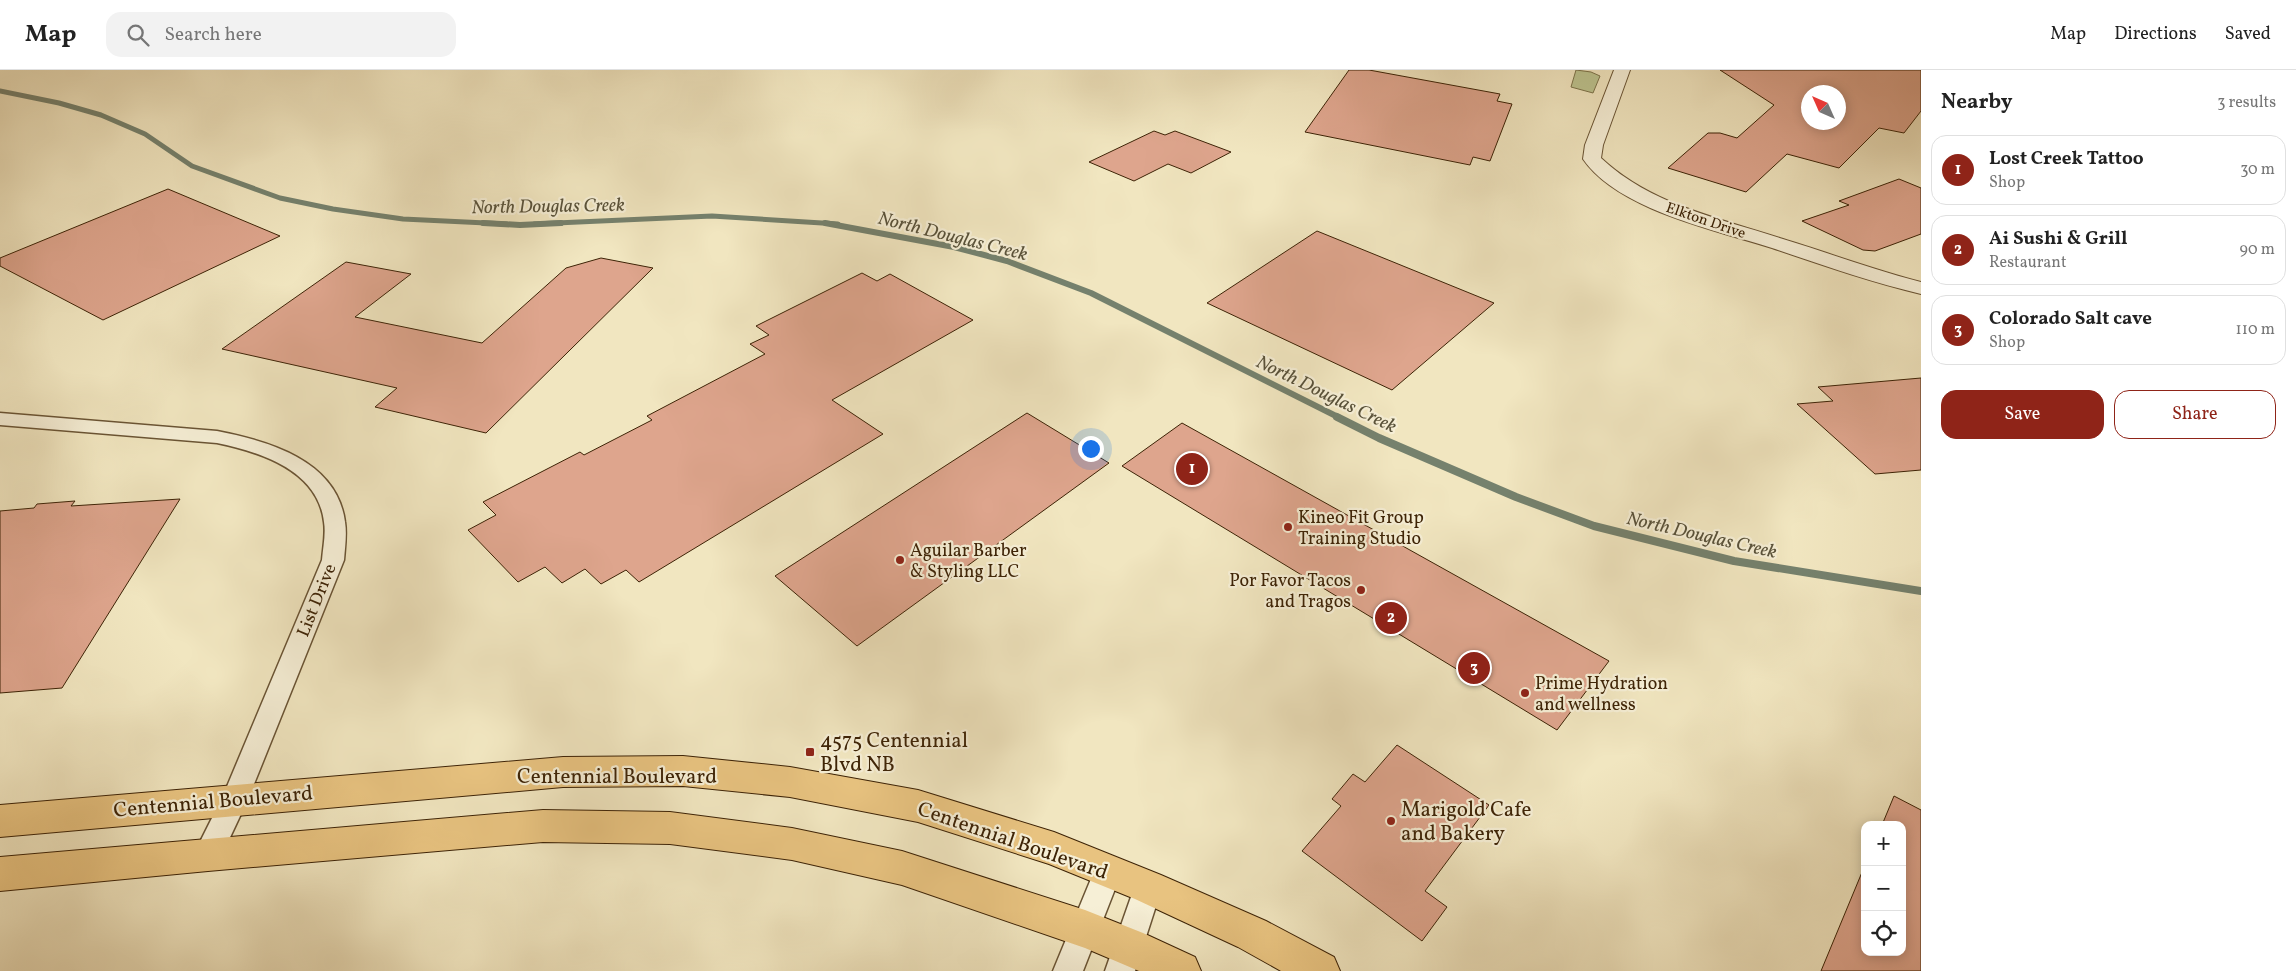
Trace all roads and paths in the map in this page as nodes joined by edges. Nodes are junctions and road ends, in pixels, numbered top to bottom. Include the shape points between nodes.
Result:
1 (1622, 70) edge
2 (1921, 288) edge
3 (0, 419) edge
4 (235, 799) junction
5 (0, 821) edge
6 (208, 854) junction
7 (1108, 871) junction
8 (0, 874) edge
9 (1148, 887) junction
10 (1085, 928) junction
11 (1125, 958) edge
12 (1068, 971) edge
13 (1181, 971) edge
14 (1320, 971) edge

1 - 2 street, Elkton Drive via 1594,145 1592,159 1613,180 1640,196 1682,213
3 - 4 street, List Drive via 241,441 286,458 318,482 334,517 334,560
4 - 5 main road, Centennial Boulevard
4 - 6 street, List Drive
4 - 7 main road, Centennial Boulevard via 563,772 683,771 790,782 918,806 1054,849
6 - 8 main road
6 - 10 main road via 543,826 670,828 792,844 902,868
7 - 9 main road, Centennial Boulevard
7 - 10 street
9 - 11 street
9 - 14 main road, Centennial Boulevard via 1252,934
10 - 11 main road
10 - 12 street
11 - 13 main road

